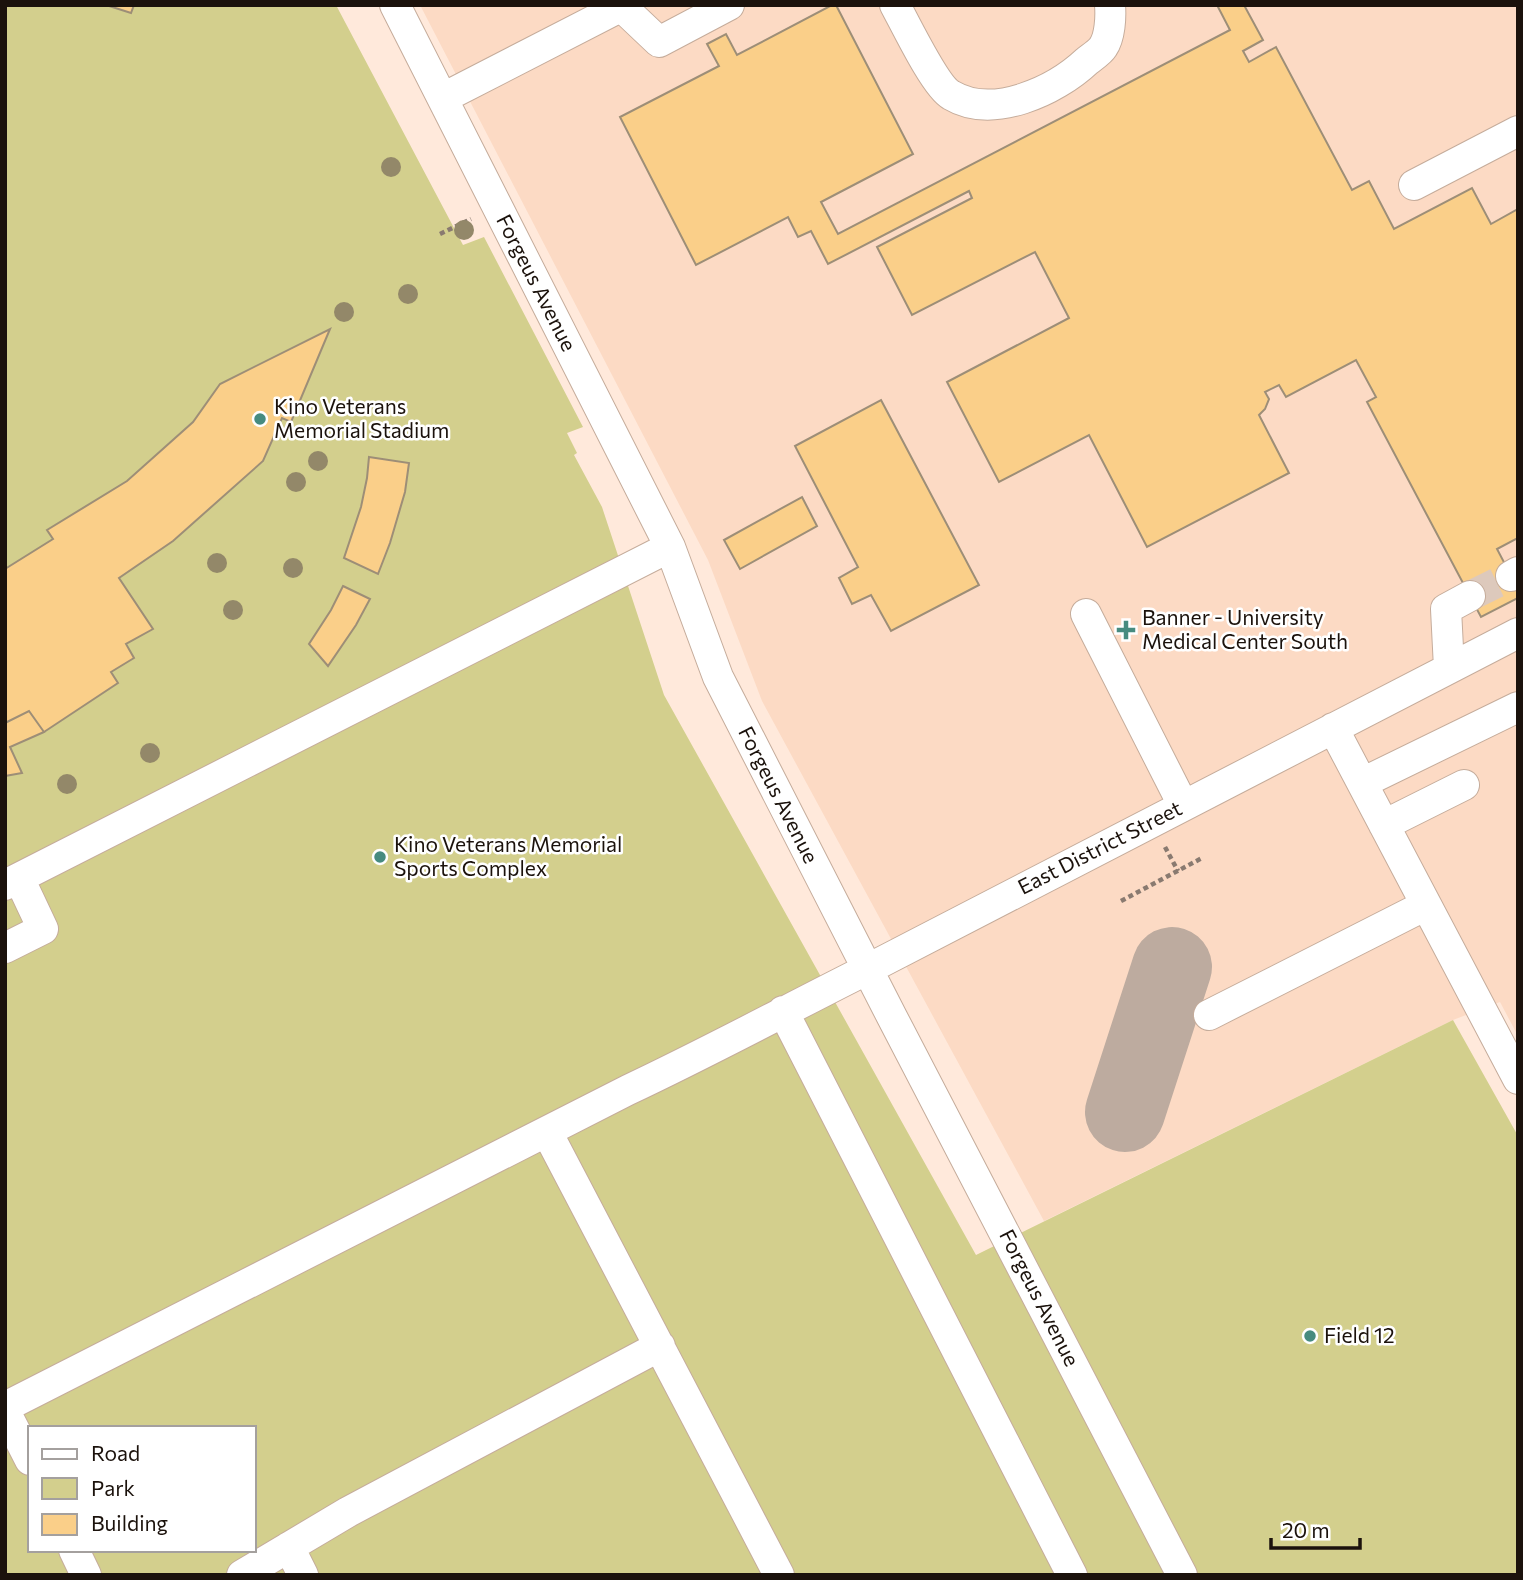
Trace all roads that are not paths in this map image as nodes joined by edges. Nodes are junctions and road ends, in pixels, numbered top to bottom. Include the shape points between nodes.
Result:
1 (395, 5) edge
2 (729, 5) edge
3 (895, 5) edge
4 (1110, 5) edge
5 (622, 6) edge
6 (443, 98) junction
7 (1518, 131) edge
8 (1413, 185) dead end
9 (670, 547) junction
10 (1470, 596) tunnel mouth
11 (1086, 614) dead end
12 (1518, 633) edge
13 (1449, 668) junction
14 (1518, 707) edge
15 (1333, 728) junction
16 (1362, 783) junction
17 (1464, 785) dead end
18 (1183, 805) junction
19 (1384, 825) junction
20 (12, 882) edge
21 (1426, 905) junction
22 (5, 948) edge
23 (868, 969) junction
24 (783, 1011) junction
25 (1209, 1015) dead end
26 (1518, 1079) edge
27 (547, 1132) junction
28 (660, 1346) junction
29 (5, 1409) edge
30 (28, 1456) edge
31 (289, 1547) junction
32 (75, 1552) edge
33 (86, 1575) edge
34 (242, 1575) edge
35 (303, 1575) edge
36 (779, 1575) edge
37 (1072, 1575) edge
38 (1182, 1575) edge

1 - 6 street, Forgeus Avenue
2 - 5 street via 659,42
3 - 4 street via 949,94 968,102 999,105 1039,94 1079,69 1104,46
5 - 6 street
6 - 9 street, Forgeus Avenue
7 - 8 street
9 - 20 street
9 - 23 street, Forgeus Avenue via 718,677
10 - 13 street via 1446,609
11 - 18 street
12 - 13 street, East District Street
13 - 15 street, East District Street
14 - 16 street
15 - 16 street
15 - 18 street, East District Street
16 - 19 street
17 - 19 street
18 - 23 street, East District Street
19 - 21 street
20 - 22 street via 43,929
21 - 25 street
21 - 26 street
23 - 24 street, East District Street
23 - 38 street, Forgeus Avenue
24 - 27 street, East District Street
24 - 37 street
27 - 28 street
27 - 29 street, East District Street
28 - 31 street
28 - 36 street
29 - 30 street
31 - 34 street
31 - 35 street
32 - 33 street

